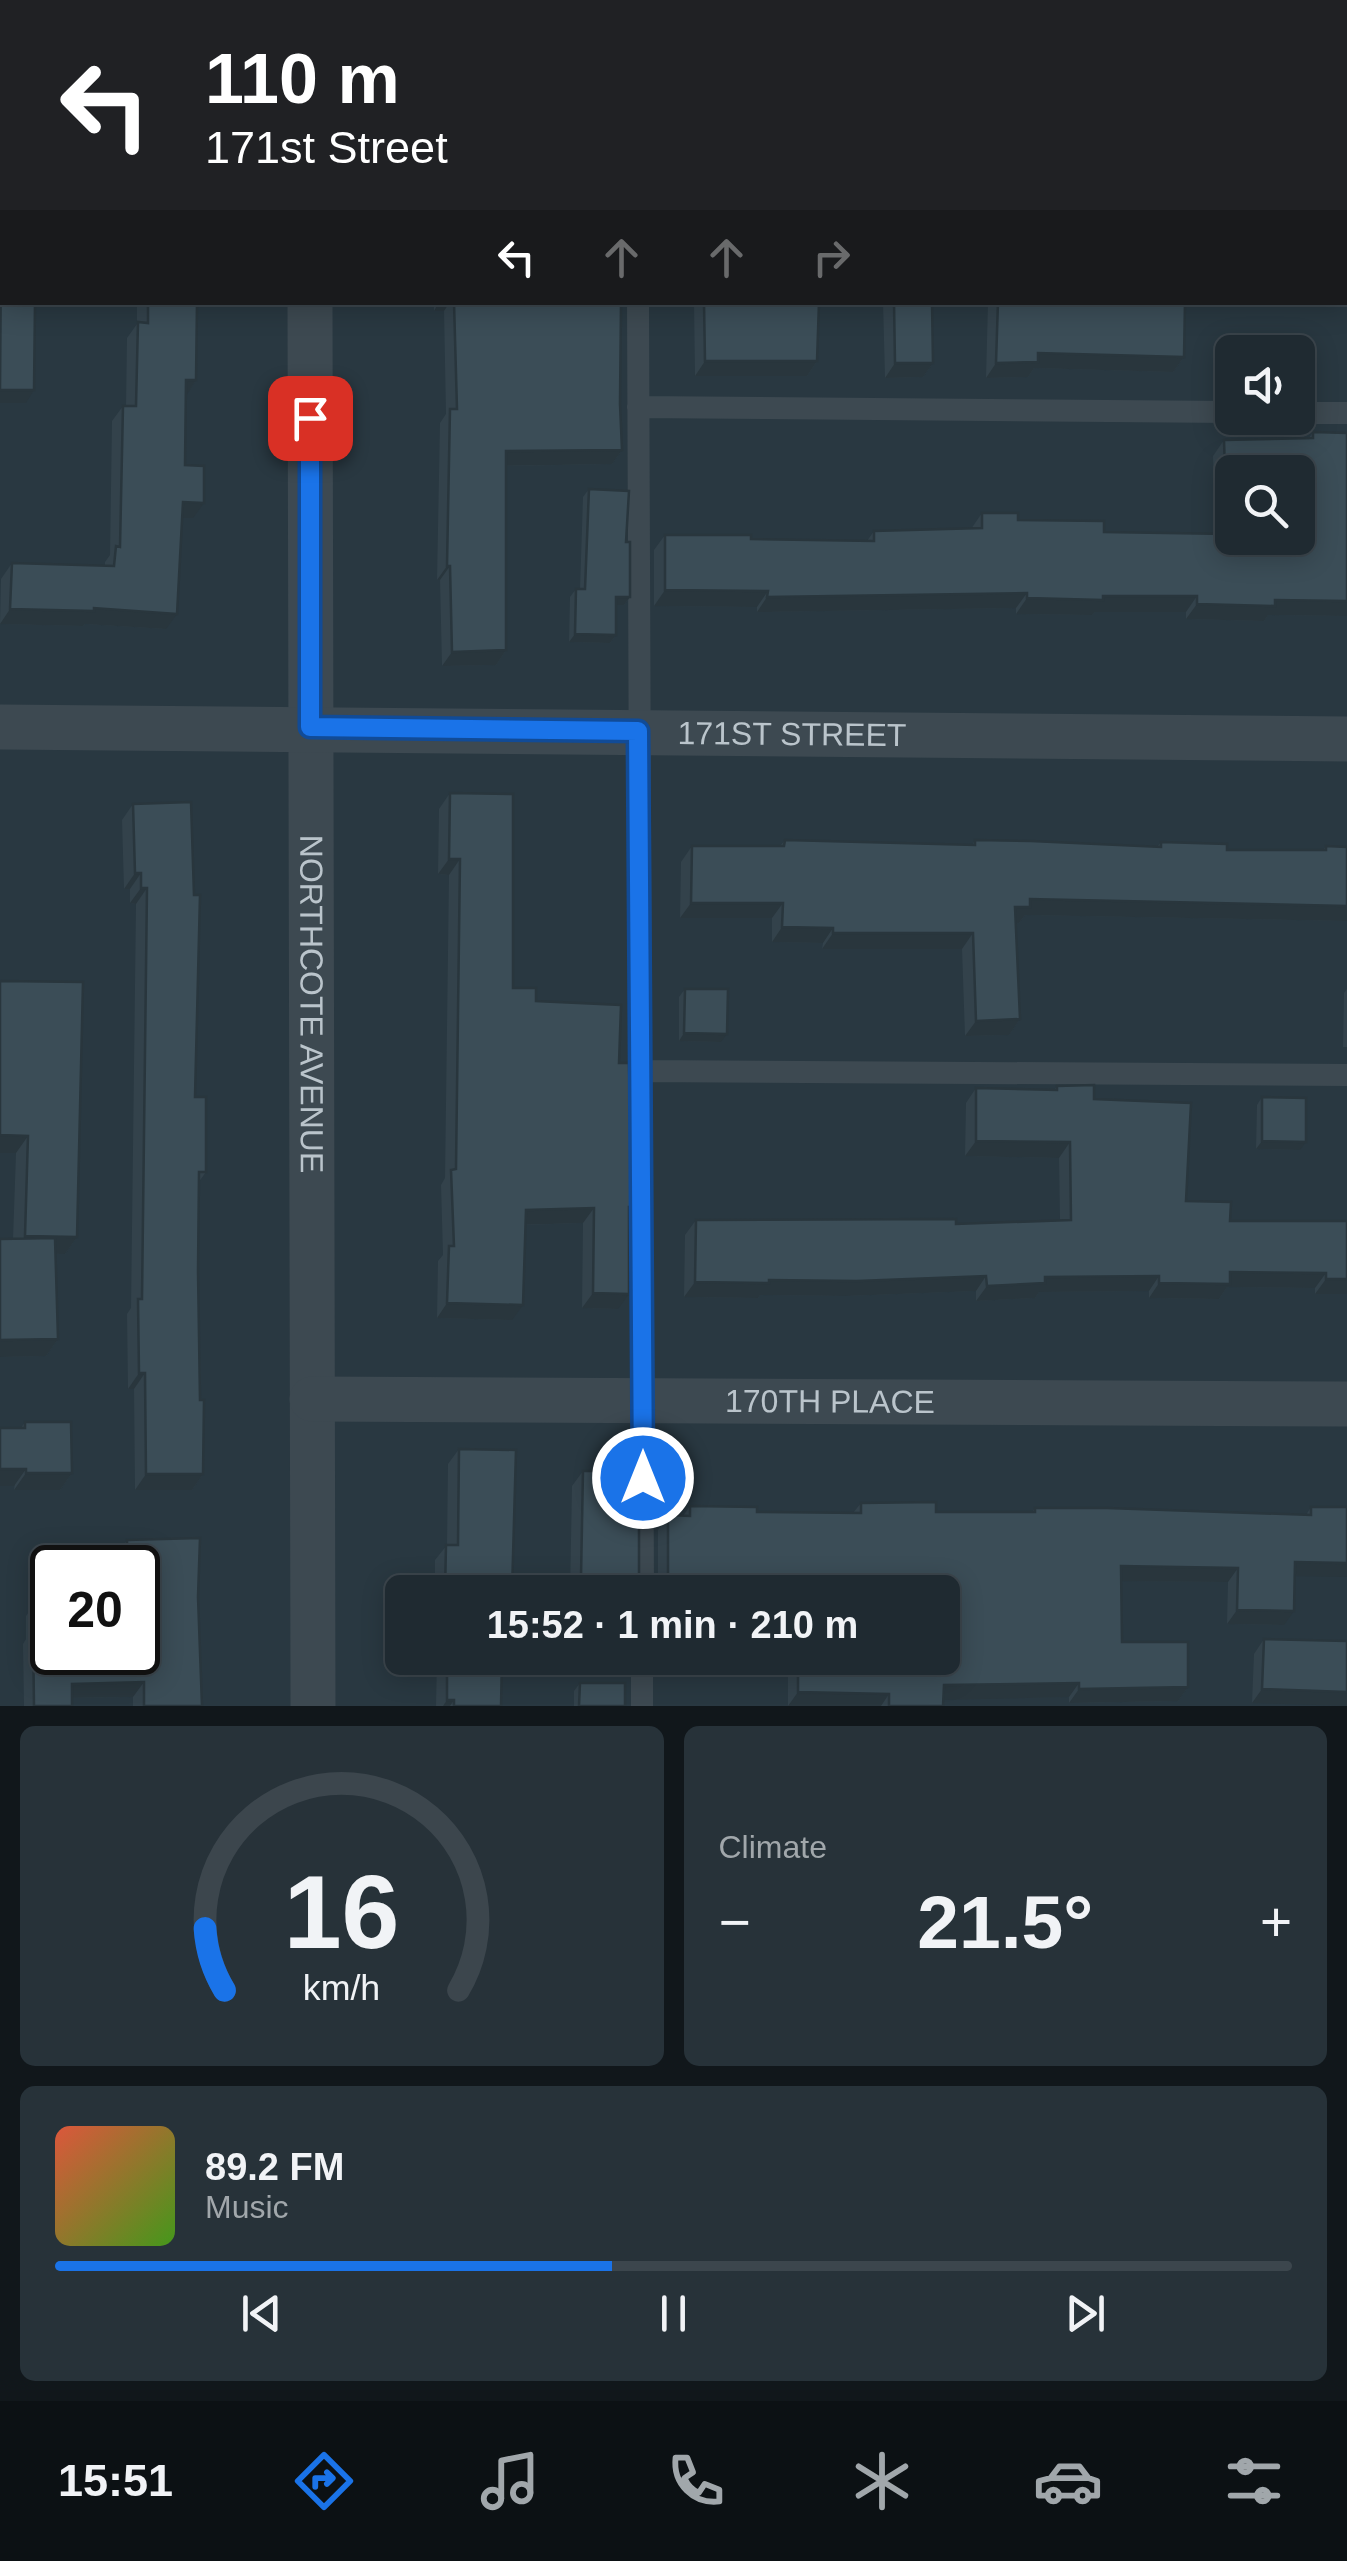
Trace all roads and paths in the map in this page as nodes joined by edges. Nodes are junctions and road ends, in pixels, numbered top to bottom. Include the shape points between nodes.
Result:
1 (310, 305) edge
2 (638, 305) edge
3 (638, 407) junction
4 (1215, 412) edge
5 (1315, 413) edge
6 (1347, 413) edge
7 (0, 726) edge
8 (310, 727) junction
9 (638, 731) junction
10 (1347, 739) edge
11 (641, 1071) junction
12 (1347, 1075) edge
13 (312, 1399) junction
14 (643, 1401) junction
15 (1347, 1404) edge
16 (642, 1575) edge
17 (642, 1675) edge
18 (313, 1706) edge
19 (642, 1706) edge

1 - 8 street, NORTHCOTE AVENUE
2 - 3 lane
3 - 4 lane
3 - 9 lane
5 - 6 lane
7 - 8 street, 171ST STREET
8 - 9 street, 171ST STREET
8 - 13 street, NORTHCOTE AVENUE
9 - 10 street, 171ST STREET
9 - 11 lane
11 - 12 lane
11 - 14 lane
13 - 14 street, 170TH PLACE
13 - 18 street, NORTHCOTE AVENUE
14 - 15 street, 170TH PLACE
14 - 16 lane
17 - 19 lane

